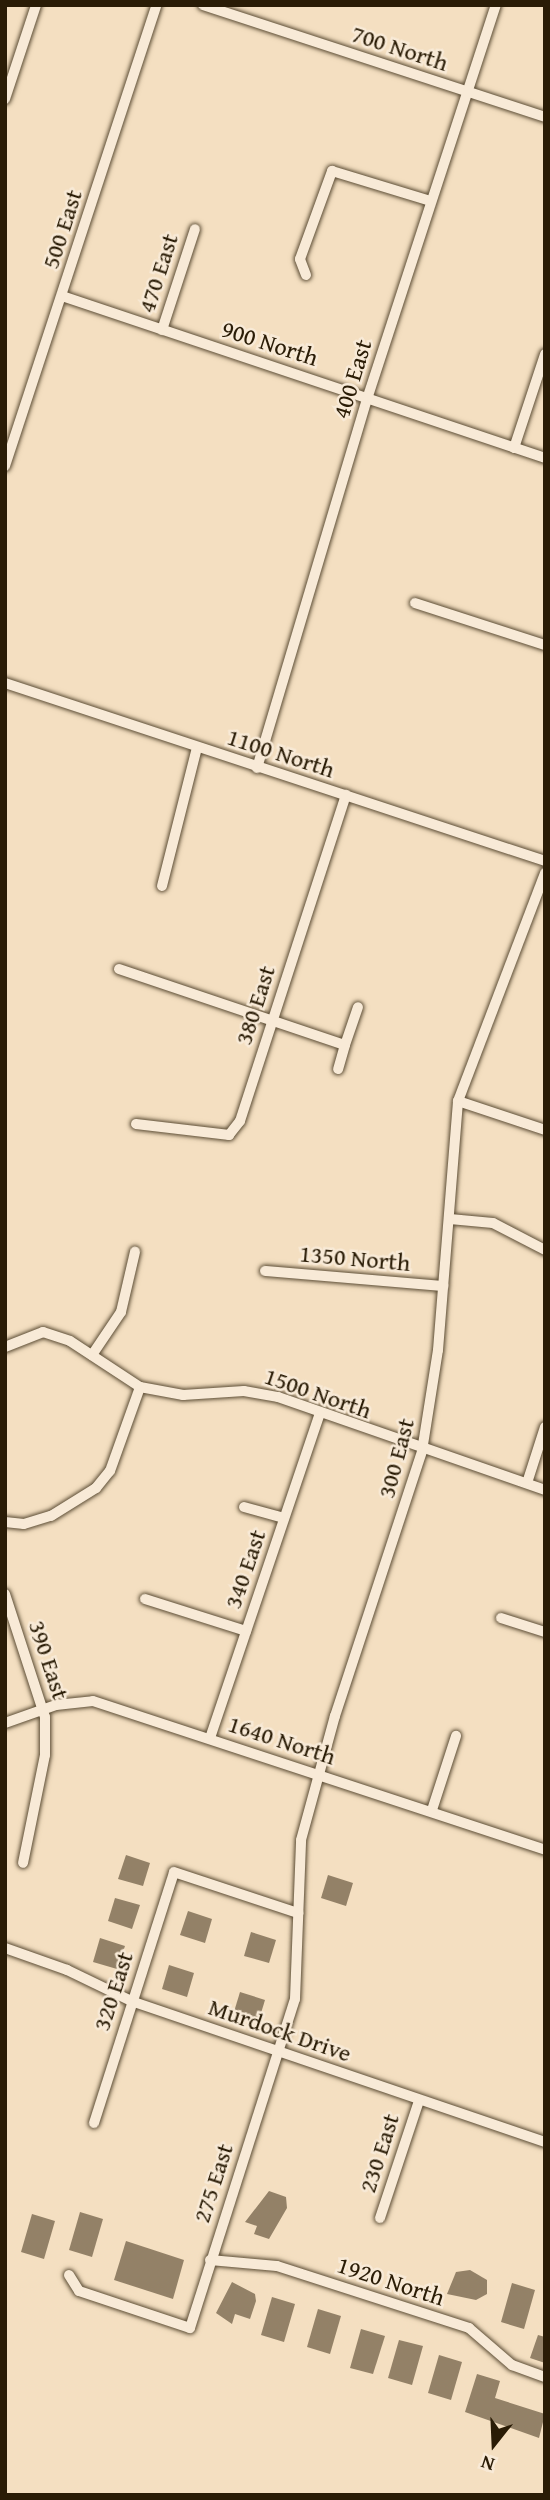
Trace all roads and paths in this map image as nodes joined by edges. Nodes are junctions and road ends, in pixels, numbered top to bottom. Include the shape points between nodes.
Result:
1 (36, 5) edge
2 (157, 5) edge
3 (203, 5) edge
4 (496, 5) edge
5 (9, 76) edge
6 (467, 92) junction
7 (5, 99) edge
8 (545, 117) edge
9 (431, 201) junction
10 (195, 229) dead end
11 (306, 275) dead end
12 (62, 296) junction
13 (162, 330) junction
14 (545, 354) edge
15 (368, 396) junction
16 (514, 448) junction
17 (545, 458) edge
18 (6, 463) edge
19 (415, 603) dead end
20 (545, 645) edge
21 (5, 683) edge
22 (197, 748) junction
23 (257, 768) junction
24 (346, 795) junction
25 (545, 861) edge
26 (545, 873) edge
27 (162, 886) dead end
28 (119, 969) dead end
29 (358, 1007) dead end
30 (272, 1021) junction
31 (345, 1045) junction
32 (338, 1069) dead end
33 (458, 1101) junction
34 (136, 1124) dead end
35 (545, 1130) edge
36 (450, 1219) junction
37 (545, 1250) edge
38 (135, 1252) dead end
39 (265, 1271) dead end
40 (443, 1286) junction
41 (5, 1347) edge
42 (92, 1355) junction
43 (140, 1387) junction
44 (320, 1413) junction
45 (545, 1427) edge
46 (422, 1451) junction
47 (527, 1483) junction
48 (545, 1490) edge
49 (244, 1507) dead end
50 (284, 1518) junction
51 (5, 1522) edge
52 (5, 1595) edge
53 (145, 1599) dead end
54 (501, 1618) dead end
55 (246, 1631) junction
56 (545, 1632) edge
57 (44, 1709) junction
58 (5, 1723) edge
59 (456, 1736) dead end
60 (209, 1738) junction
61 (322, 1774) junction
62 (432, 1810) junction
63 (545, 1850) edge
64 (23, 1863) dead end
65 (299, 1913) junction
66 (5, 1948) edge
67 (131, 2001) junction
68 (277, 2052) junction
69 (419, 2101) junction
70 (94, 2123) dead end
71 (545, 2142) edge
72 (380, 2218) dead end
73 (210, 2260) junction
74 (69, 2275) dead end
75 (545, 2377) edge

1 - 5 street
2 - 12 street, 500 East
3 - 6 street, 700 North
4 - 6 street, 400 East
5 - 7 street
6 - 8 street, 700 North
6 - 9 street, 400 East
9 - 11 street via 332,171 300,258
9 - 15 street, 400 East
10 - 13 street, 470 East
12 - 13 street, 900 North
12 - 18 street, 500 East
13 - 15 street, 900 North
14 - 16 street
15 - 16 street, 900 North
15 - 23 street, 400 East
16 - 17 street, 900 North
19 - 20 street
21 - 22 street, 1100 North
22 - 23 street, 1100 North
22 - 27 street
23 - 24 street, 1100 North
24 - 25 street, 1100 North
24 - 30 street, 380 East
26 - 33 street, 300 East
28 - 30 street
29 - 31 street
30 - 31 street
30 - 34 street, 380 East via 240,1121 229,1135
31 - 32 street
33 - 35 street
33 - 36 street, 300 East
36 - 37 street via 493,1223
36 - 40 street, 300 East
38 - 42 street via 121,1312
39 - 40 street, 1350 North
40 - 46 street, 300 East
41 - 42 street, 1500 North via 43,1332
42 - 43 street, 1500 North
43 - 44 street, 1500 North via 183,1395 244,1391
43 - 51 street via 110,1472 96,1488 51,1516 24,1524
44 - 46 street, 1500 North
44 - 50 street, 340 East
45 - 47 street
46 - 47 street, 1500 North
46 - 61 street, 300 East via 335,1716
47 - 48 street, 1500 North
49 - 50 street
50 - 55 street, 340 East
52 - 57 street, 390 East
53 - 55 street
54 - 56 street
55 - 60 street, 340 East
57 - 58 street, 1640 North
57 - 60 street, 1640 North via 93,1701
57 - 64 street, 390 East via 45,1755
59 - 62 street
60 - 61 street, 1640 North
61 - 62 street, 1640 North
61 - 65 street, 300 East via 301,1840
62 - 63 street, 1640 North
65 - 67 street, 320 East via 174,1872
65 - 68 street, 300 East via 295,1999
66 - 67 street, Murdock Drive
67 - 68 street, Murdock Drive
67 - 70 street, 320 East
68 - 69 street, Murdock Drive
68 - 73 street, 275 East
69 - 71 street, Murdock Drive
69 - 72 street, 230 East
73 - 74 street, 275 East via 190,2328 79,2291
73 - 75 street, 1920 North via 276,2266 469,2328 512,2365

